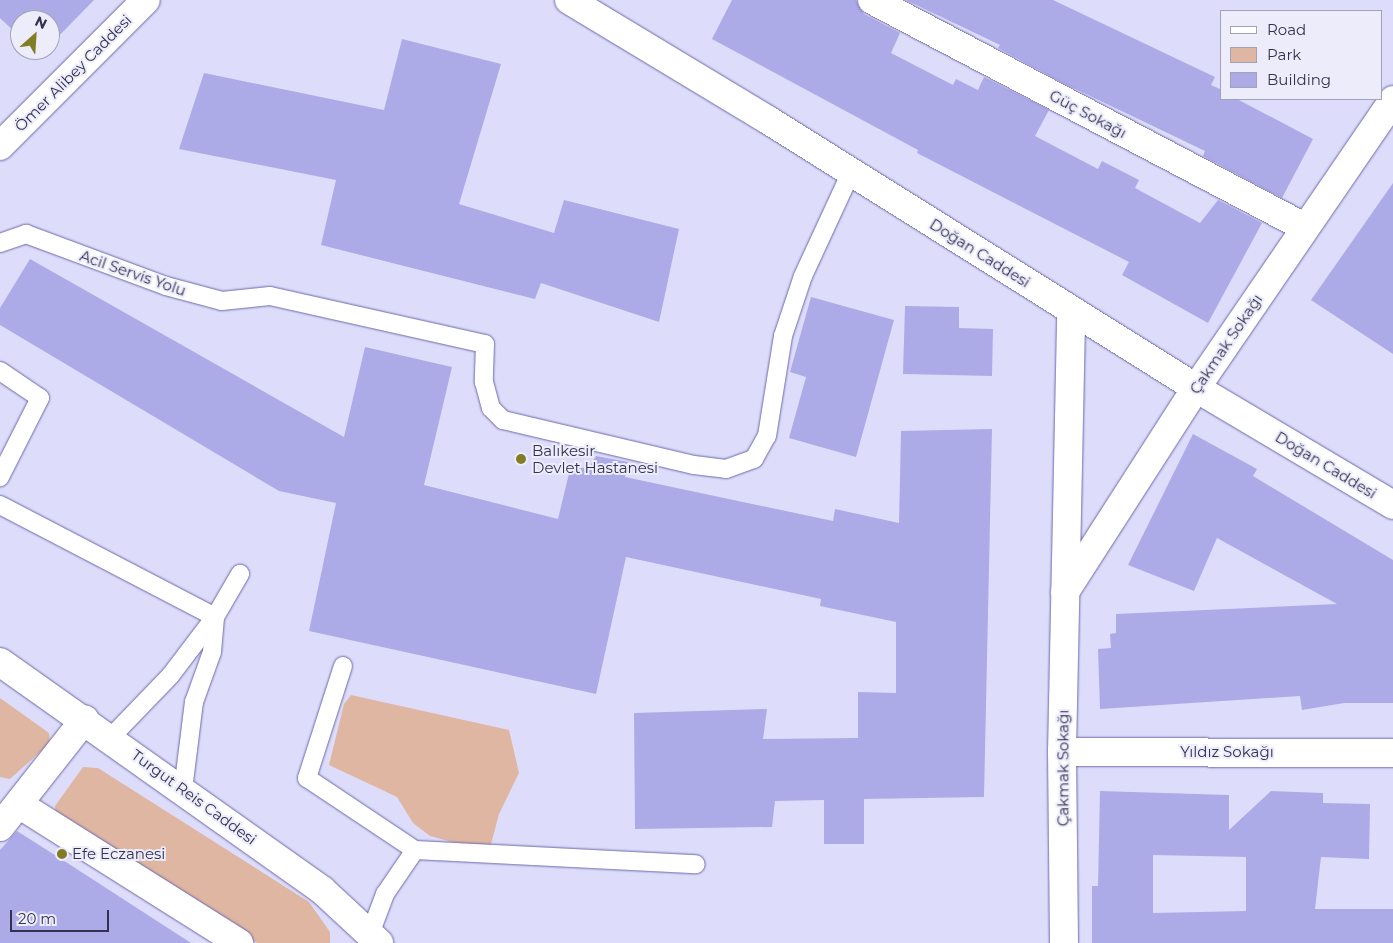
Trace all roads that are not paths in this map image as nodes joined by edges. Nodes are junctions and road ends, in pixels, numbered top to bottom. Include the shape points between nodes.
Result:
1 (146, 0) edge
2 (569, 0) edge
3 (872, 0) edge
4 (1393, 100) edge
5 (0, 146) edge
6 (851, 172) junction
7 (1304, 227) junction
8 (0, 243) edge
9 (1071, 310) junction
10 (0, 370) edge
11 (1196, 388) junction
12 (0, 477) edge
13 (1393, 505) edge
14 (0, 506) edge
15 (240, 574) dead end
16 (1065, 592) junction
17 (215, 617) junction
18 (0, 662) edge
19 (343, 666) dead end
20 (85, 719) junction
21 (110, 737) junction
22 (1062, 752) junction
23 (1393, 753) edge
24 (183, 790) junction
25 (6, 818) edge
26 (416, 850) junction
27 (696, 864) dead end
28 (372, 940) edge
29 (239, 943) edge
30 (1064, 943) edge

1 - 5 street, Ömer Alibey Caddesi
2 - 6 street, Doğan Caddesi
3 - 7 street, Güç Sokağı
4 - 7 street, Çakmak Sokağı
6 - 8 lane, Acil Servis Yolu via 802,276 782,336 767,436 754,459 726,469 694,465 502,420 492,408 484,382 485,344 270,296 222,301 166,286 26,234
6 - 9 street, Doğan Caddesi
7 - 11 street, Çakmak Sokağı
9 - 11 street, Doğan Caddesi
9 - 16 street, Çakmak Sokağı
10 - 12 lane via 40,398
11 - 13 street, Doğan Caddesi
11 - 16 street, Çakmak Sokağı
14 - 17 lane
15 - 17 lane
16 - 22 street, Çakmak Sokağı
17 - 21 lane via 170,676
17 - 24 lane via 212,652 194,702
18 - 20 street, Turgut Reis Caddesi
19 - 26 lane via 307,778
20 - 21 street, Turgut Reis Caddesi
20 - 25 street
21 - 24 street, Turgut Reis Caddesi
22 - 23 street, Yıldız Sokağı
22 - 30 street, Çakmak Sokağı
24 - 28 street, Turgut Reis Caddesi via 322,890
25 - 29 street
26 - 27 lane
26 - 28 lane via 385,894

